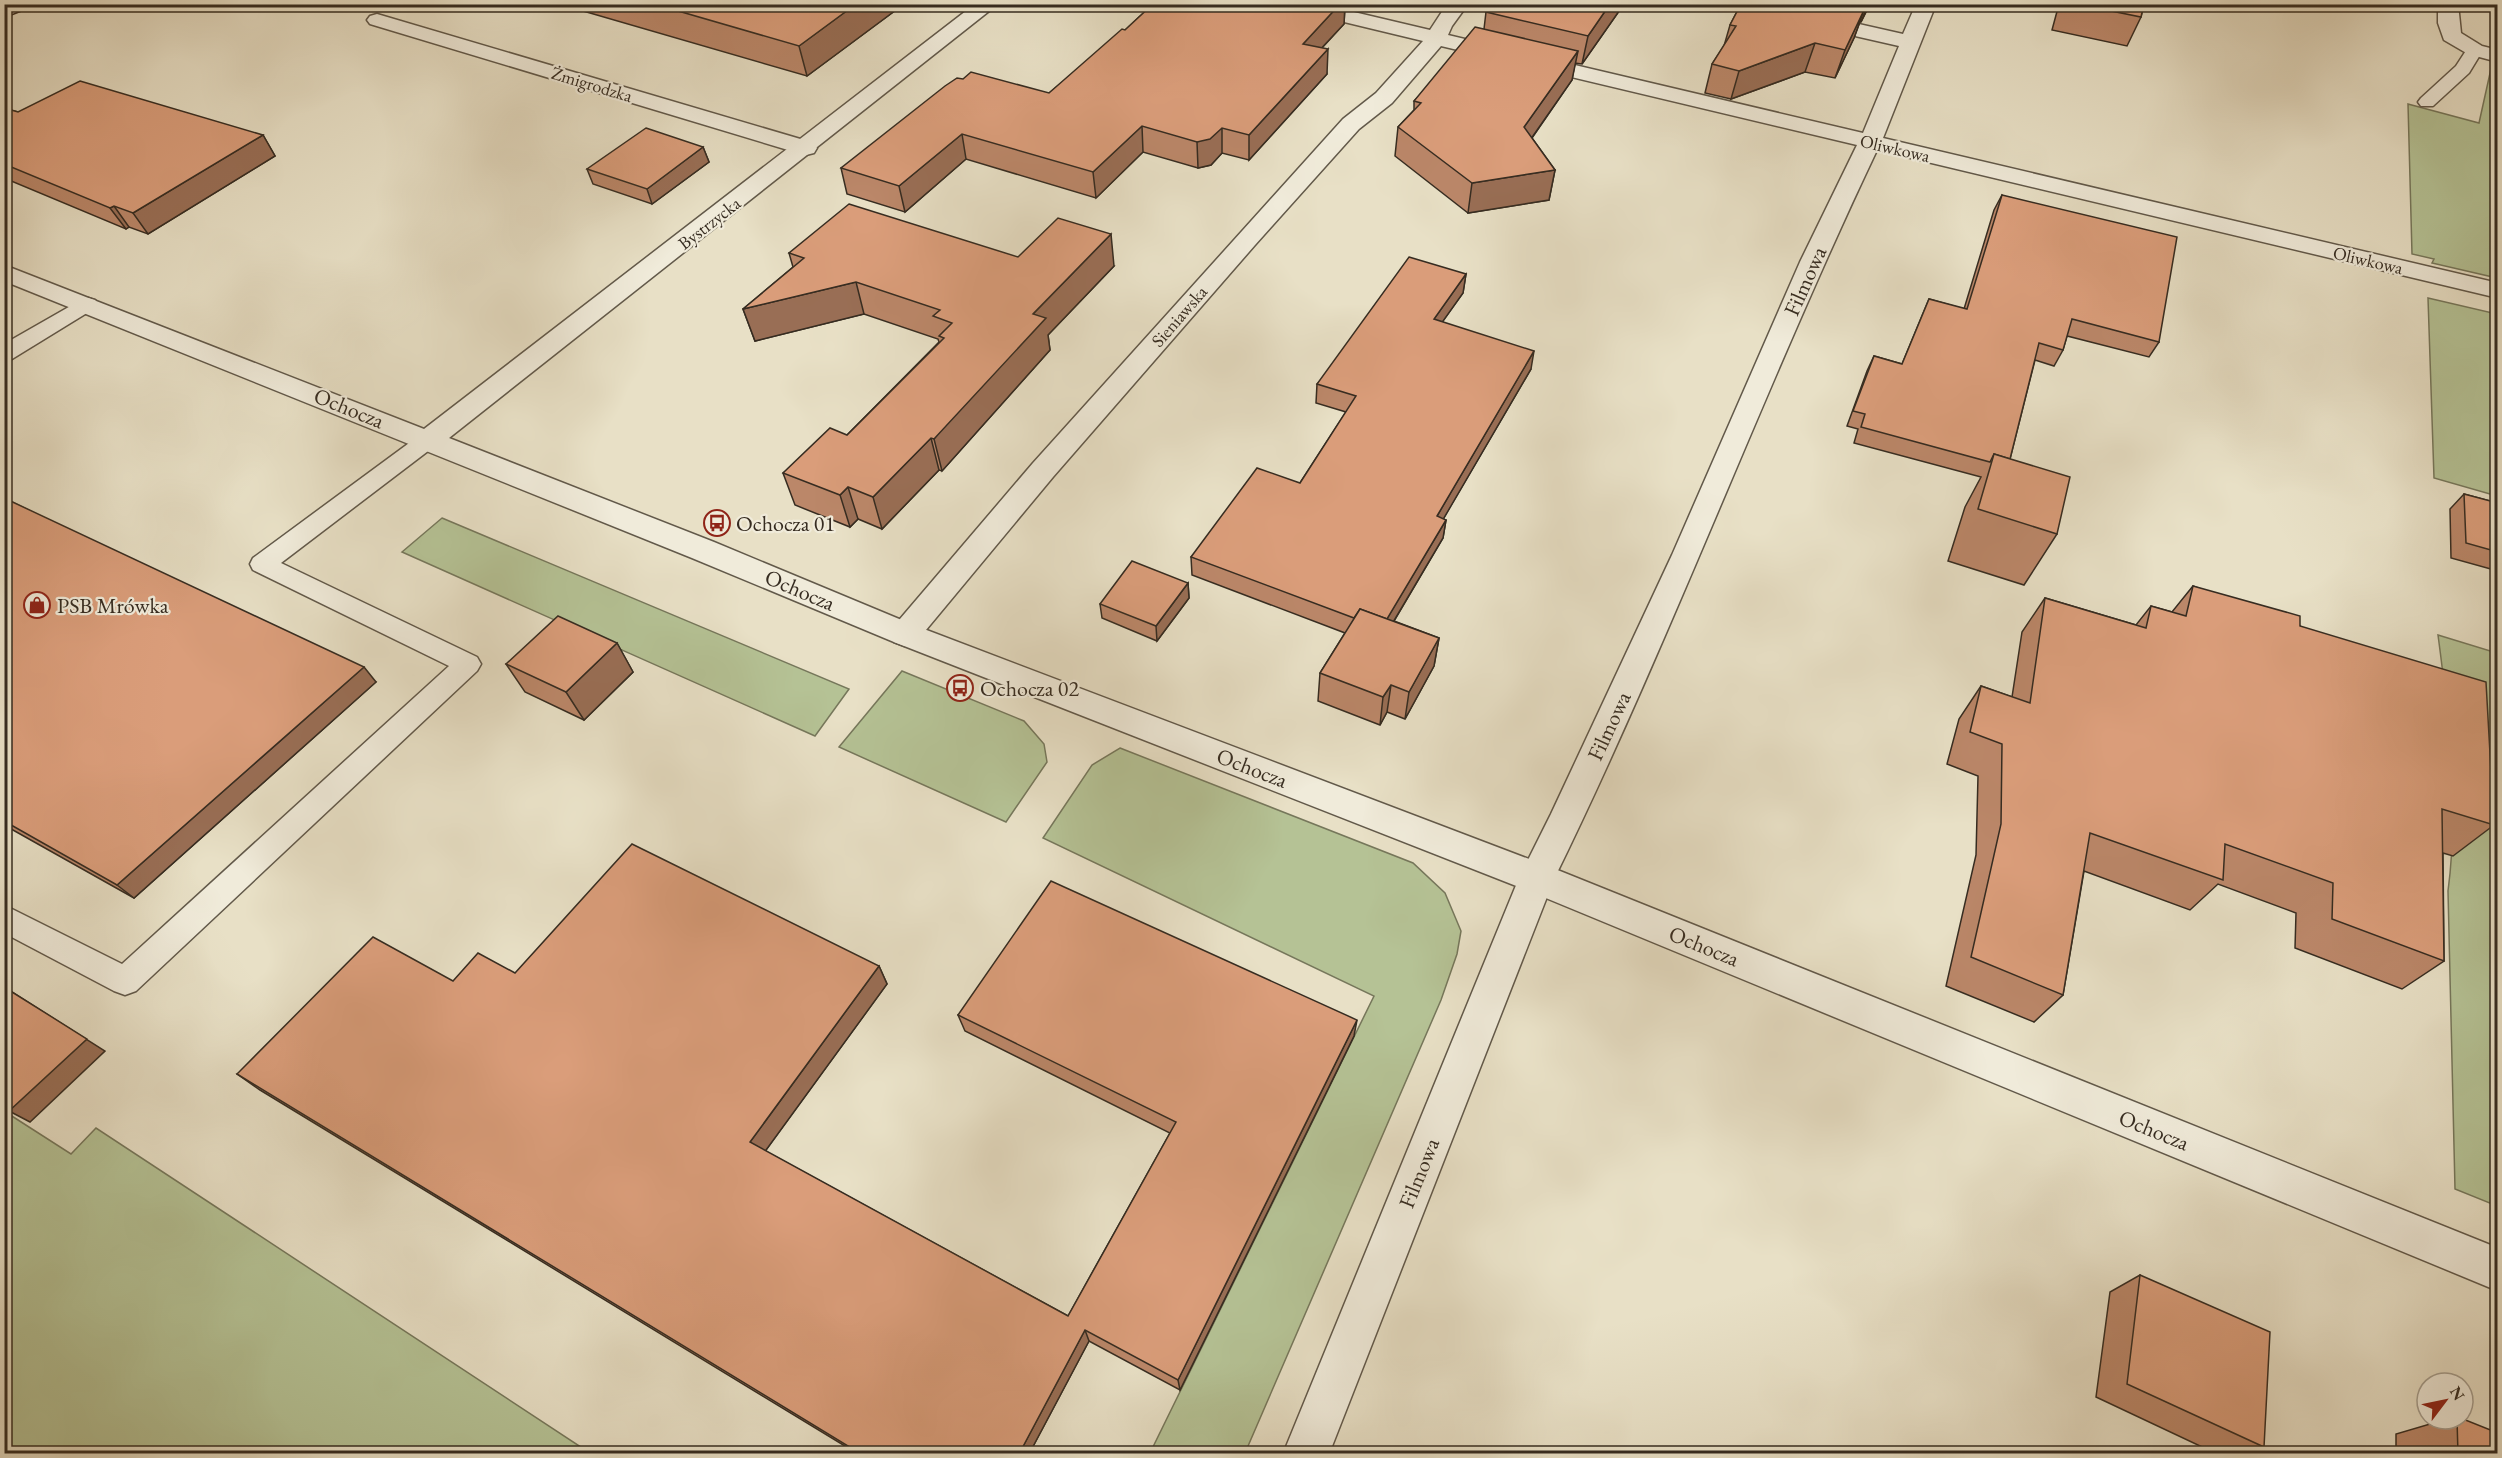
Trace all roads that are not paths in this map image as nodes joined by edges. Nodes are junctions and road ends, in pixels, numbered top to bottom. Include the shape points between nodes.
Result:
1 (20, 4) edge
2 (988, 4) edge
3 (1293, 4) edge
4 (1458, 4) edge
5 (1740, 4) edge
6 (1926, 4) edge
7 (4, 11) edge
8 (2448, 14) edge
9 (377, 20) dead end
10 (1437, 38) junction
11 (1911, 42) junction
12 (2475, 50) junction
13 (2498, 56) edge
14 (2427, 102) dead end
15 (1870, 142) junction
16 (806, 148) junction
17 (4, 272) edge
18 (2498, 291) edge
19 (88, 304) junction
20 (4, 354) edge
21 (428, 440) junction
22 (905, 634) junction
23 (1537, 878) junction
24 (4, 918) edge
25 (2498, 1270) edge
26 (1306, 1454) edge

1 - 7 street
2 - 16 street, Bystrzycka
3 - 10 street, Oliwkowa
4 - 10 street, Sieniawska
5 - 11 street
6 - 11 street, Filmowa
8 - 12 street via 2451,36
9 - 16 street, Żmigrodzka
10 - 15 street, Oliwkowa
10 - 22 street, Sieniawska via 1384,98 1351,124 1246,240
11 - 15 street, Filmowa
12 - 13 street
12 - 14 lane via 2463,69
15 - 18 street, Oliwkowa
15 - 23 street, Filmowa via 1812,262 1682,566
16 - 21 street, Bystrzycka
17 - 19 street, Ochocza
19 - 20 lane
19 - 21 street, Ochocza
21 - 22 street, Ochocza
21 - 24 lane via 262,564 468,664 125,981
22 - 23 street, Ochocza
23 - 25 street, Ochocza
23 - 26 street, Filmowa

